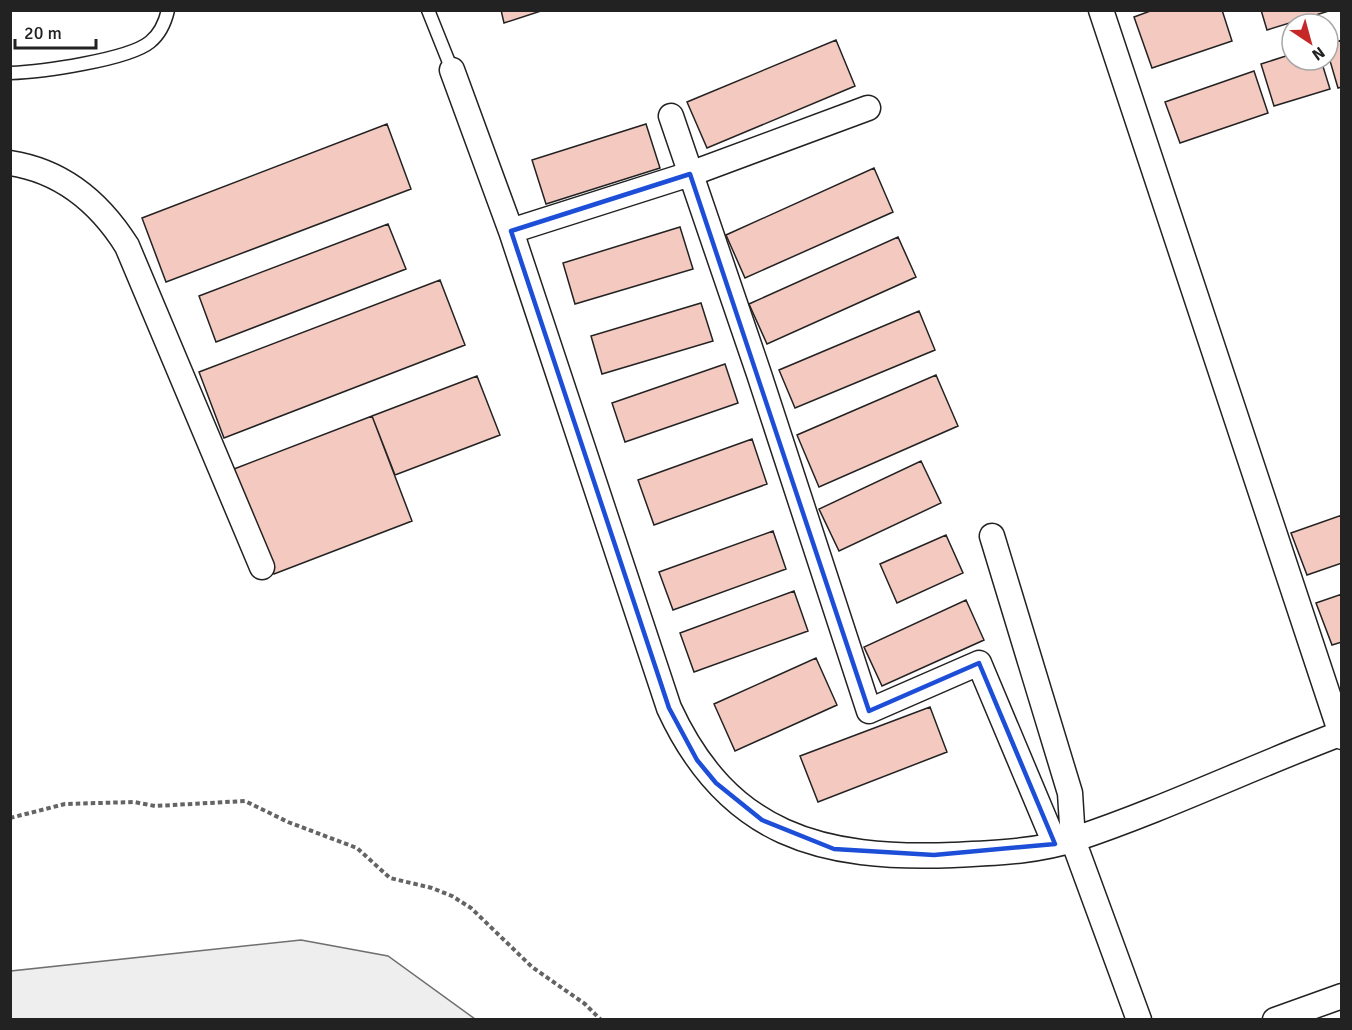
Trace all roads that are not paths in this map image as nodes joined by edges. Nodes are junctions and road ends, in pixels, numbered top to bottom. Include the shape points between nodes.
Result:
1 (168, 10) edge
2 (428, 10) edge
3 (1101, 10) edge
4 (452, 70) joint
5 (10, 73) edge
6 (868, 108) dead end
7 (671, 116) dead end
8 (10, 163) edge
9 (690, 174) junction
10 (510, 231) junction
11 (992, 537) dead end
12 (262, 567) dead end
13 (1341, 734) edge
14 (1064, 842) junction
15 (1341, 996) edge
16 (1139, 1020) edge
17 (1275, 1020) edge

1 - 5 lane via 159,33 137,50 40,72
2 - 4 lane
3 - 13 street
4 - 10 street
6 - 9 street
7 - 9 street
8 - 12 street via 43,172 83,194 121,236
9 - 10 street
9 - 14 street via 870,711 979,663
10 - 14 street via 669,708 692,752 716,783 762,820 788,834 834,849 858,853 986,854
11 - 14 street via 1070,792
13 - 14 street
14 - 16 street
15 - 17 street

